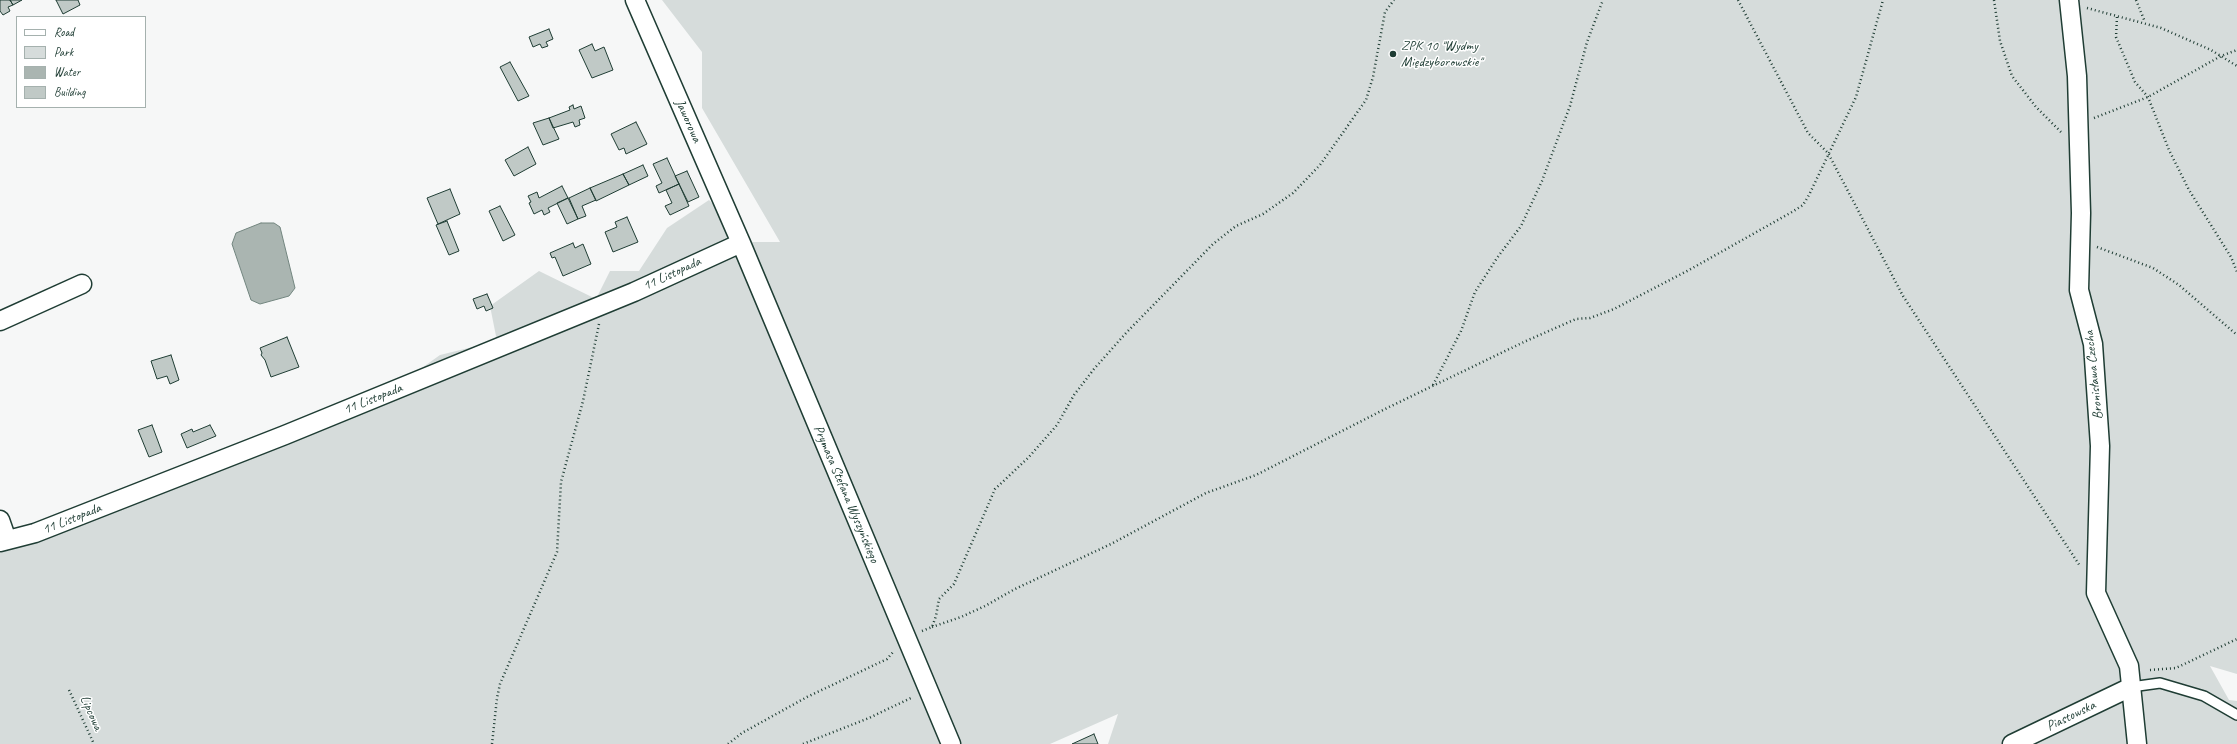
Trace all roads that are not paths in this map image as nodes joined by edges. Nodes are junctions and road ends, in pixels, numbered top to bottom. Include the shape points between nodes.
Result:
1 (634, 0) edge
2 (2070, 5) edge
3 (741, 243) junction
4 (82, 284) dead end
5 (0, 321) edge
6 (0, 520) edge
7 (3, 541) edge
8 (2130, 683) junction
9 (2237, 714) edge
10 (951, 744) edge
11 (2012, 744) edge
12 (2137, 744) edge

1 - 3 street, Jaworowa
2 - 8 street, Bronisława Czecha via 2077,76 2079,290 2093,344 2100,446 2096,593 2129,666
3 - 7 street, 11 Listopada via 604,304 300,429 35,534
3 - 10 street, Prymasa Stefana Wyszyńskiego
4 - 5 street
6 - 7 street
8 - 9 lane via 2160,683 2204,696
8 - 11 street, Piastowska
8 - 12 street, Bronisława Czecha

